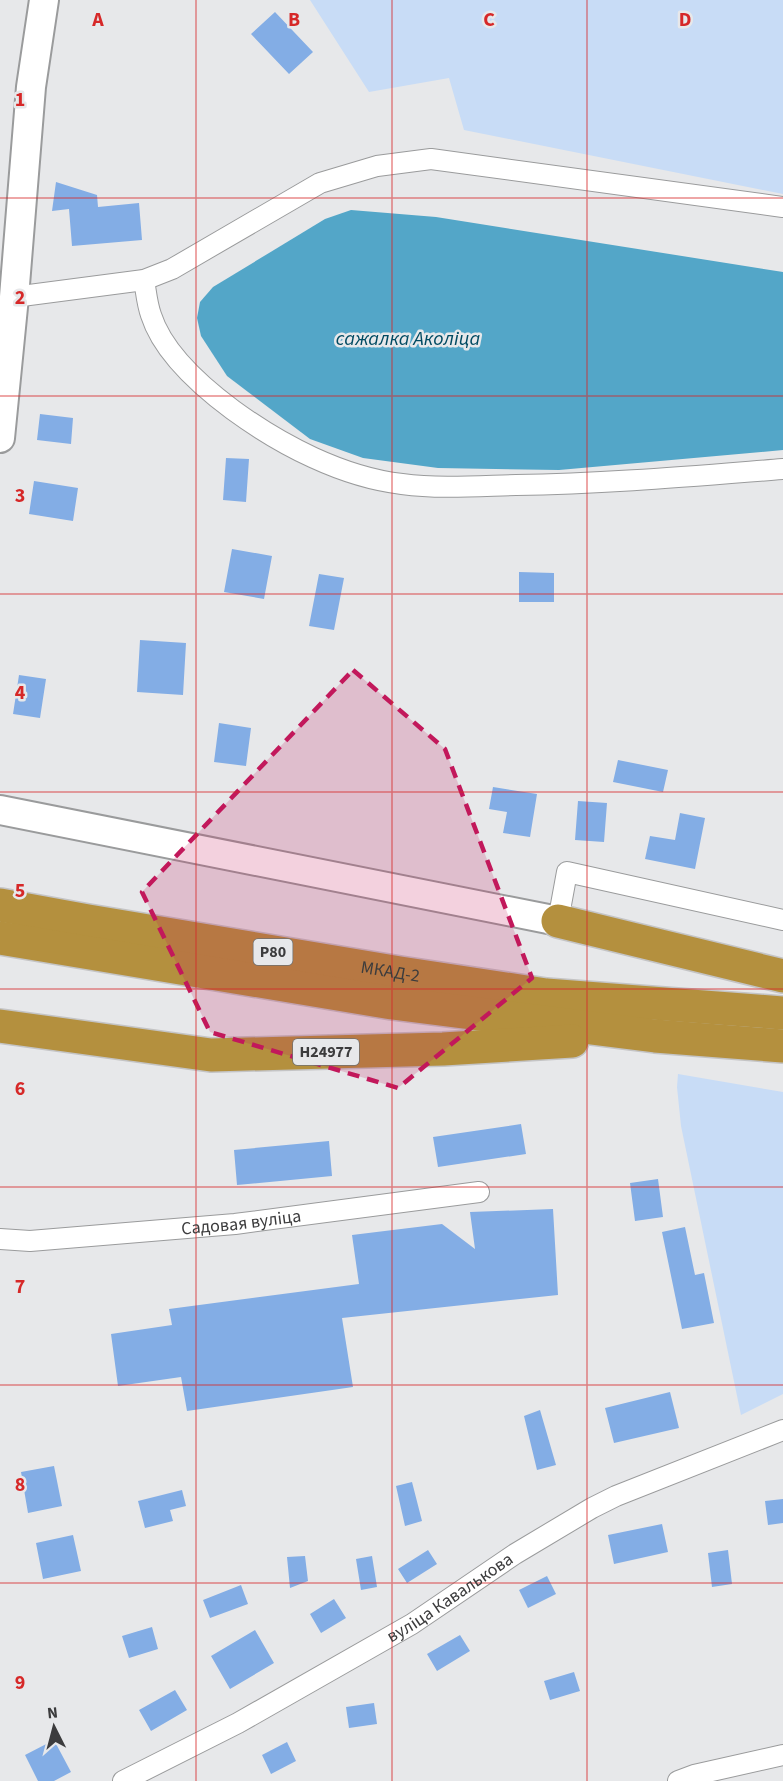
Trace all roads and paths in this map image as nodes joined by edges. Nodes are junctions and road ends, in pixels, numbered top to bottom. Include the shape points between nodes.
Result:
1 (44, 0) edge
2 (783, 207) edge
3 (144, 280) junction
4 (14, 297) junction
5 (3, 367) edge
6 (0, 438) edge
7 (783, 469) edge
8 (0, 810) edge
9 (0, 904) edge
10 (783, 920) edge
11 (558, 921) junction
12 (0, 938) edge
13 (783, 976) edge
14 (783, 1013) edge
15 (0, 1026) edge
16 (655, 1036) junction
17 (783, 1046) edge
18 (479, 1192) dead end
19 (0, 1239) edge
20 (783, 1430) edge
21 (783, 1755) edge
22 (123, 1781) edge
23 (678, 1781) edge

1 - 4 street via 30,87
2 - 3 street via 431,159 377,166 320,183 172,268
3 - 4 street
3 - 7 street via 151,316 160,333 204,389 252,424 349,472 401,484 449,487 576,484
4 - 5 street
5 - 6 street
8 - 11 street
9 - 14 highway, МКАД-2 / Р80 via 546,995
10 - 11 street via 567,872
11 - 13 highway
12 - 16 highway, Р80 via 392,1004
15 - 16 highway, Н24977 via 211,1055
16 - 17 highway, Р80
18 - 19 street, Садовая вуліца via 235,1224 30,1241
20 - 22 street, вуліца Кавалькова via 592,1508 515,1554 412,1624 238,1723
21 - 23 street

